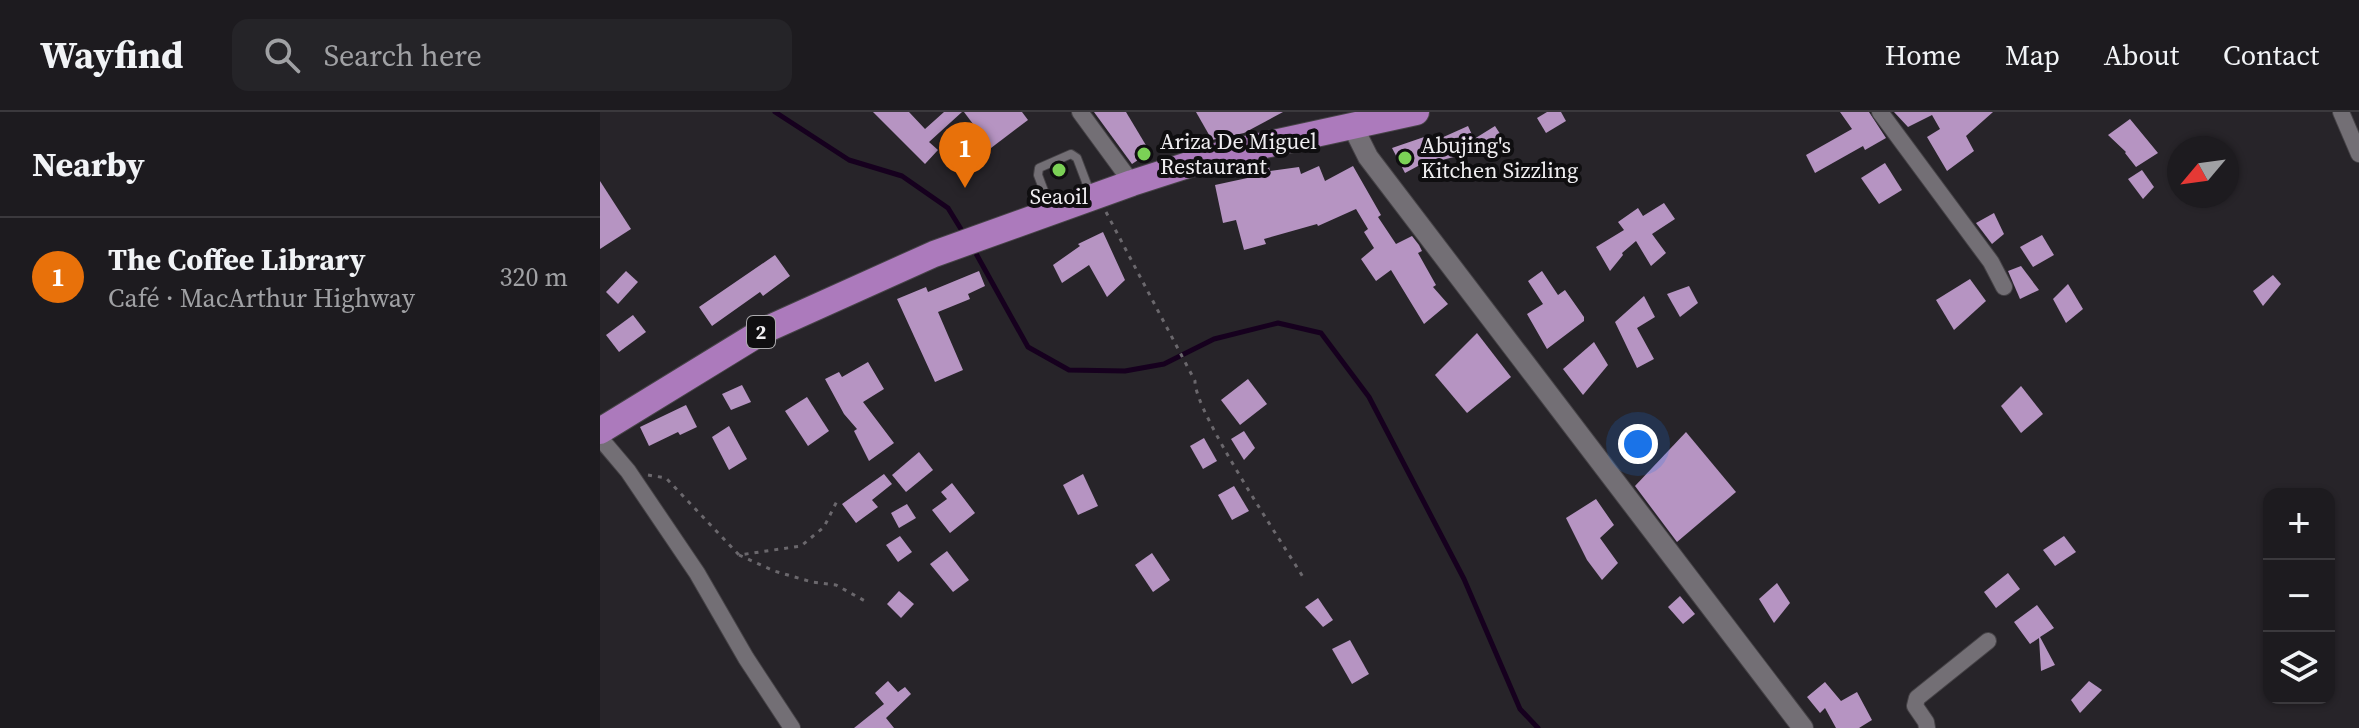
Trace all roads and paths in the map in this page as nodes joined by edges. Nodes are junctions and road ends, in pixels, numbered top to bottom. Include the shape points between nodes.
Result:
1 (1080, 112) edge
2 (1416, 112) edge
3 (1880, 112) edge
4 (2341, 112) edge
5 (1353, 127) junction
6 (2359, 154) edge
7 (1132, 183) junction
8 (1095, 196) junction
9 (1052, 211) junction
10 (2004, 287) dead end
11 (600, 431) edge
12 (600, 438) edge
13 (628, 471) junction
14 (838, 499) dead end
15 (739, 555) junction
16 (1303, 577) dead end
17 (865, 601) dead end
18 (1988, 641) dead end
19 (792, 728) edge
20 (1803, 728) edge
21 (1927, 728) edge

1 - 7 street
2 - 5 highway, 2
3 - 10 street
4 - 6 street
5 - 7 highway, 2 via 1219,155
5 - 20 street via 1368,157
7 - 8 highway, 2
8 - 9 highway, 2
8 - 9 lane via 1071,154 1039,168
8 - 16 path via 1195,381 1216,433
9 - 11 highway, 2 via 934,254 763,331
12 - 13 street
13 - 15 path via 666,478
13 - 19 street
14 - 15 path via 824,527 801,546
15 - 17 path via 774,571 836,585
18 - 21 street via 1917,698 1915,706

